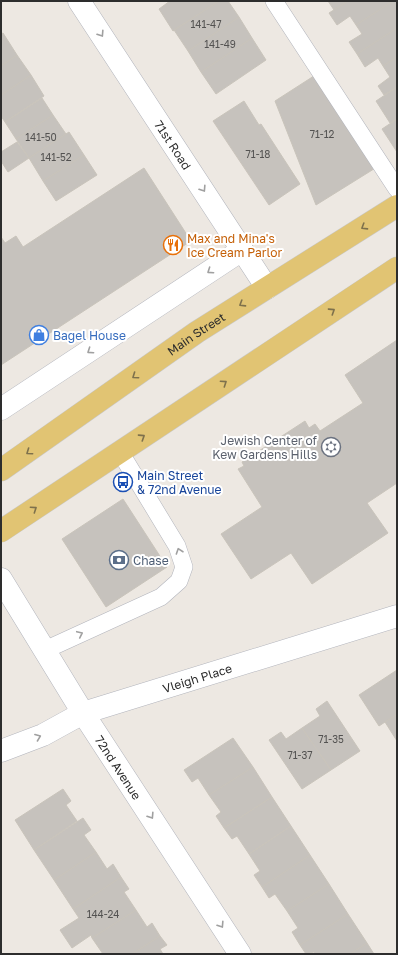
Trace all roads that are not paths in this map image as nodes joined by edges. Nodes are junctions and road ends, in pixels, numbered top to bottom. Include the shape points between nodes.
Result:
1 (79, 1) edge
2 (274, 1) edge
3 (397, 189) edge
4 (397, 206) edge
5 (242, 250) junction
6 (397, 268) edge
7 (267, 288) junction
8 (1, 409) edge
9 (120, 452) junction
10 (1, 470) edge
11 (1, 531) edge
12 (1, 579) edge
13 (397, 616) edge
14 (45, 650) junction
15 (83, 713) junction
16 (1, 751) edge
17 (240, 954) edge

1 -> 5 street, 71st Road
2 - 3 lane
4 -> 7 main road, Main Street
5 - 7 street, 71st Road
5 -> 8 street
9 -> 6 main road
7 -> 10 main road, Main Street via 197,332
11 -> 9 main road
14 -> 9 lane via 161,597 179,581 184,567 177,546
12 - 14 street, 72nd Avenue
13 - 15 street, Vleigh Place
14 - 15 street, 72nd Avenue
16 -> 15 street, Vleigh Place via 43,735
15 -> 17 street, 72nd Avenue

